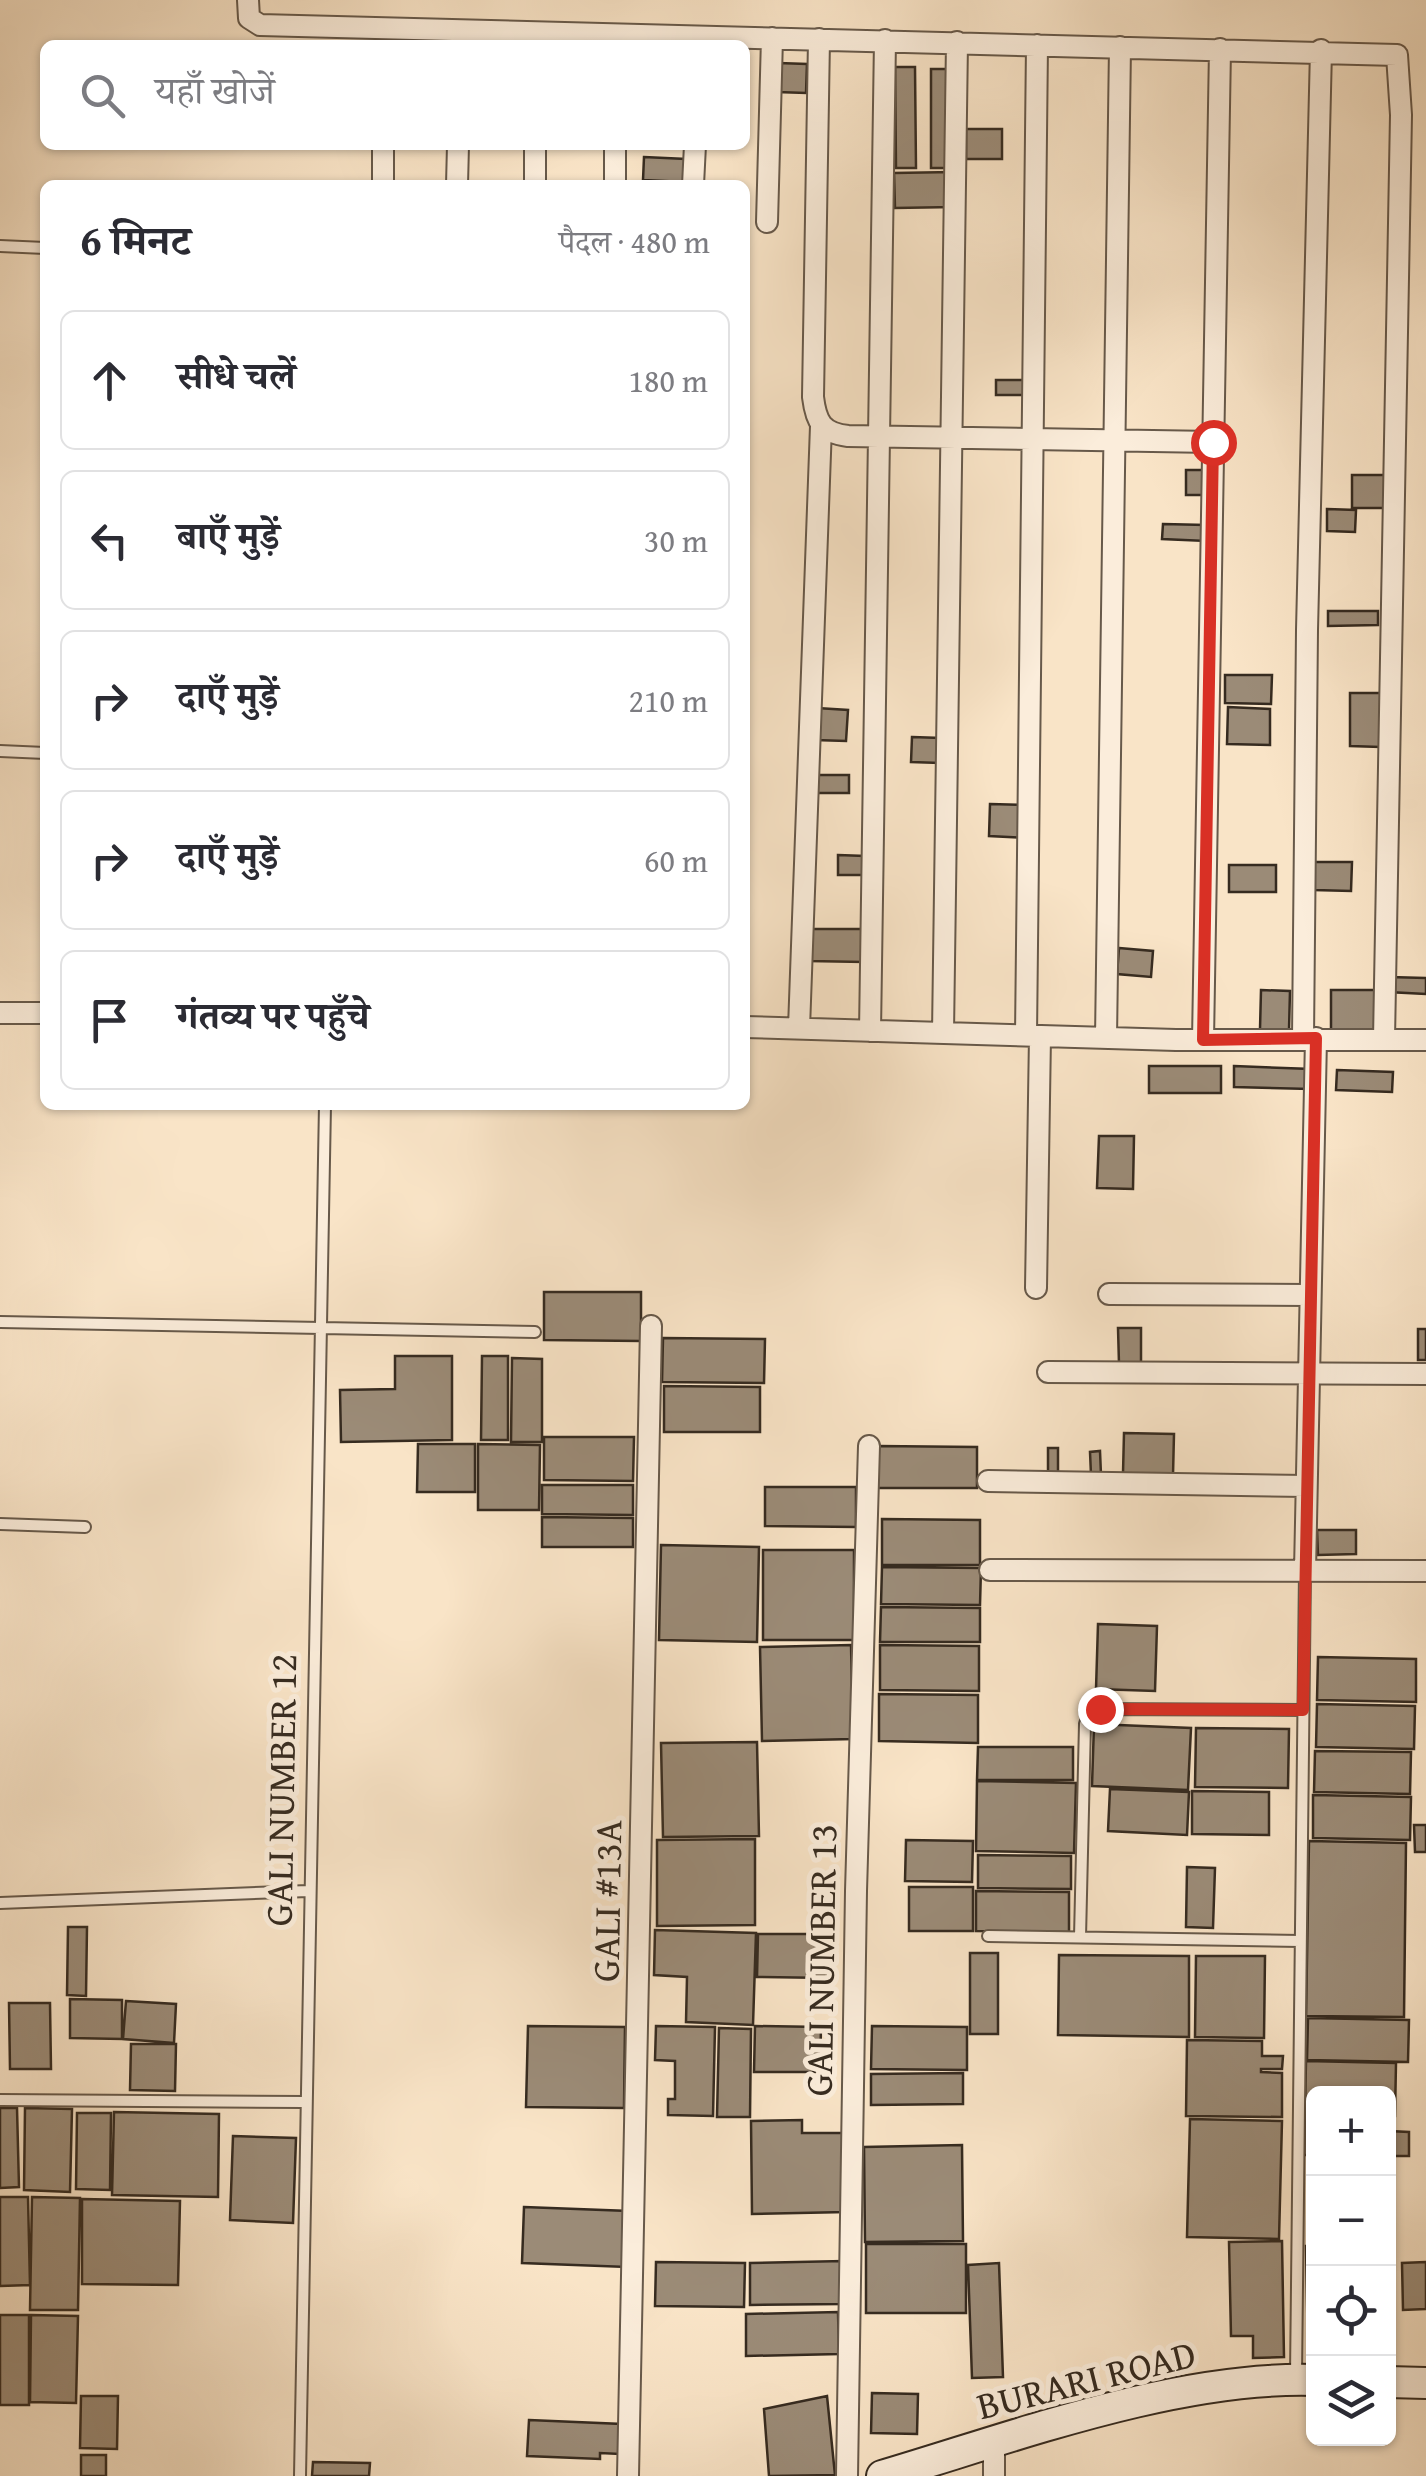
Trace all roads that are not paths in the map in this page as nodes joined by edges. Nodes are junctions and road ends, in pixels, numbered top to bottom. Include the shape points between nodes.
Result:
1 (248, 0) edge
2 (380, 38) edge
3 (461, 38) edge
4 (772, 38) junction
5 (819, 38) junction
6 (534, 39) edge
7 (617, 40) edge
8 (723, 40) edge
9 (885, 40) junction
10 (957, 42) junction
11 (1038, 45) junction
12 (1120, 47) junction
13 (1220, 49) junction
14 (1321, 50) junction
15 (382, 150) edge
16 (458, 150) edge
17 (535, 150) edge
18 (615, 150) edge
19 (695, 150) edge
20 (384, 180) edge
21 (457, 180) edge
22 (535, 180) edge
23 (614, 180) edge
24 (694, 180) edge
25 (768, 222) dead end
26 (0, 246) edge
27 (40, 248) edge
28 (821, 426) junction
29 (880, 436) junction
30 (951, 438) junction
31 (1033, 439) junction
32 (1113, 440) junction
33 (1213, 442) junction
34 (0, 751) edge
35 (40, 752) edge
36 (0, 1012) edge
37 (40, 1013) edge
38 (750, 1027) edge
39 (799, 1028) junction
40 (870, 1030) junction
41 (943, 1033) junction
42 (1032, 1035) junction
43 (1106, 1038) junction
44 (1310, 1038) junction
45 (1384, 1039) junction
46 (1203, 1040) junction
47 (1426, 1040) edge
48 (324, 1110) edge
49 (1036, 1288) dead end
50 (1109, 1294) dead end
51 (1308, 1295) junction
52 (0, 1322) edge
53 (650, 1326) dead end
54 (321, 1328) junction
55 (535, 1332) dead end
56 (1048, 1372) dead end
57 (1307, 1374) junction
58 (1426, 1374) edge
59 (869, 1446) dead end
60 (988, 1482) dead end
61 (1306, 1486) junction
62 (0, 1524) edge
63 (85, 1527) dead end
64 (990, 1570) dead end
65 (1304, 1571) junction
66 (1426, 1571) edge
67 (1303, 1710) junction
68 (308, 1891) junction
69 (0, 1903) edge
70 (988, 1936) dead end
71 (1080, 1938) junction
72 (1300, 1941) junction
73 (0, 2100) edge
74 (305, 2102) junction
75 (1305, 2380) edge
76 (1396, 2382) edge
77 (1426, 2383) edge
78 (994, 2443) junction
79 (300, 2476) edge
80 (628, 2476) edge
81 (848, 2476) edge
82 (882, 2476) edge
83 (994, 2476) edge

1 - 2 street via 249,18 260,25
2 - 3 street
3 - 6 street
4 - 5 street
4 - 8 street
4 - 25 street
5 - 9 street
5 - 28 street via 813,397
6 - 7 street
9 - 10 street
9 - 29 street
10 - 11 street
10 - 30 street
11 - 12 street
11 - 31 street
12 - 13 street
12 - 32 street
13 - 14 street
13 - 33 street
14 - 44 street via 1307,630
14 - 45 street via 1390,53 1400,64
15 - 20 street
16 - 21 street
17 - 22 street
18 - 23 street
19 - 24 street
26 - 27 lane
28 - 29 street via 830,434
28 - 39 street
29 - 30 street
29 - 40 street
30 - 31 street
30 - 41 street
31 - 32 street
31 - 42 street
32 - 33 street
32 - 43 street
33 - 46 street
34 - 35 lane
36 - 37 street
38 - 39 street
39 - 40 street
40 - 41 street
41 - 42 street
42 - 43 street
42 - 49 street
43 - 46 street
44 - 45 street
44 - 46 street
44 - 51 street
45 - 47 street
48 - 54 lane, GALI NUMBER 12
50 - 51 street
51 - 57 street
52 - 54 lane
53 - 80 street, GALI #13A
54 - 55 lane
54 - 68 lane, GALI NUMBER 12
56 - 57 street
57 - 58 street
57 - 61 street
59 - 81 street, GALI NUMBER 13
60 - 61 street
61 - 65 street
62 - 63 lane
64 - 65 street
65 - 66 street
65 - 67 lane
67 - 71 lane via 1090,1709
67 - 72 lane
68 - 69 lane
68 - 74 lane, GALI NUMBER 12
70 - 71 lane
71 - 72 lane
72 - 75 lane
73 - 74 lane
74 - 79 lane, GALI NUMBER 12
75 - 78 main road, BURARI ROAD via 1166,2396
76 - 77 main road
78 - 82 main road, BURARI ROAD
78 - 83 street

